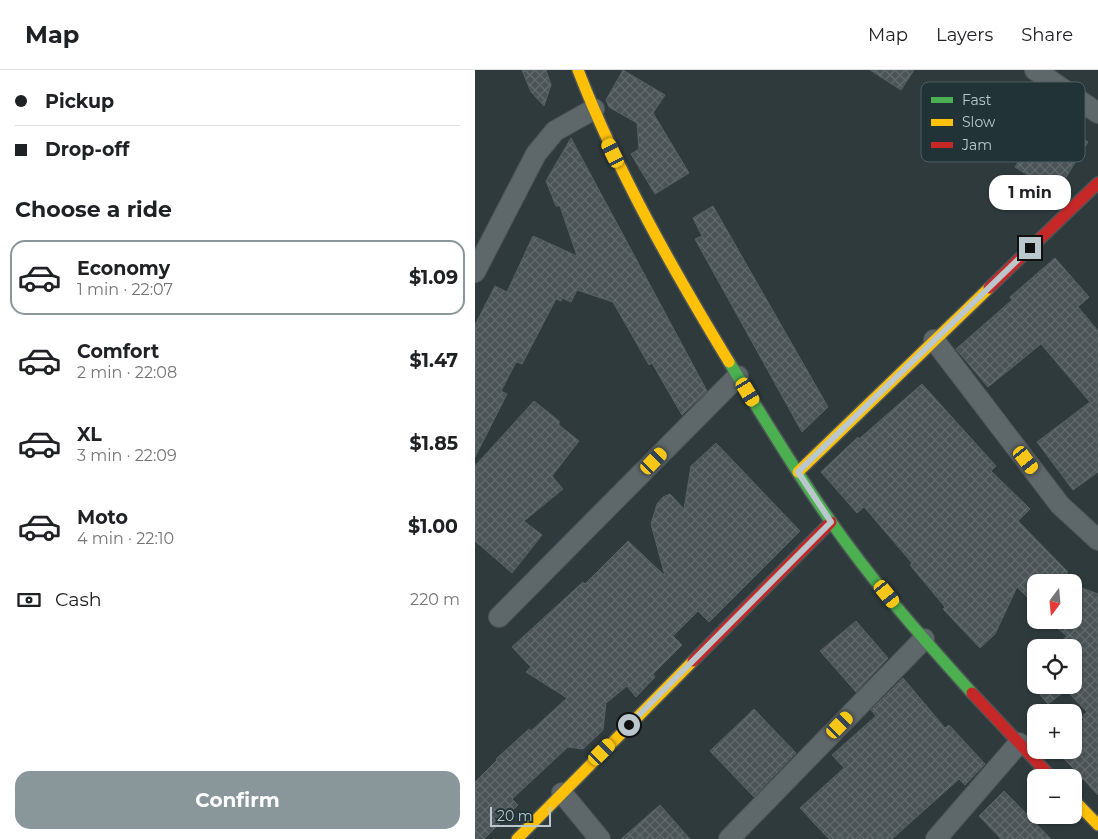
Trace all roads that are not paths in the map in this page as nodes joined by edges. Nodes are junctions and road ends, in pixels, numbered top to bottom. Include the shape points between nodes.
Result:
1 (578, 70) edge
2 (1035, 70) edge
3 (1053, 82) edge
4 (1085, 104) edge
5 (594, 108) junction
6 (1098, 113) edge
7 (1098, 183) edge
8 (475, 272) edge
9 (934, 340) junction
10 (738, 376) junction
11 (798, 472) junction
12 (831, 522) junction
13 (1098, 540) edge
14 (499, 617) dead end
15 (924, 639) junction
16 (1019, 743) junction
17 (1044, 769) edge
18 (562, 793) junction
19 (1082, 808) edge
20 (1098, 825) edge
21 (517, 839) edge
22 (600, 839) edge
23 (729, 839) edge
24 (936, 839) edge

1 - 5 main road
2 - 3 street
4 - 6 street
5 - 8 street via 555,131 541,148
5 - 10 main road via 604,136 638,203
7 - 9 main road
9 - 11 main road
9 - 13 street via 1060,505
10 - 11 main road
10 - 14 street
11 - 12 main road
12 - 15 main road
12 - 18 main road
15 - 16 main road
15 - 23 street
16 - 17 main road
16 - 24 street
18 - 21 main road
18 - 22 street
19 - 20 main road

